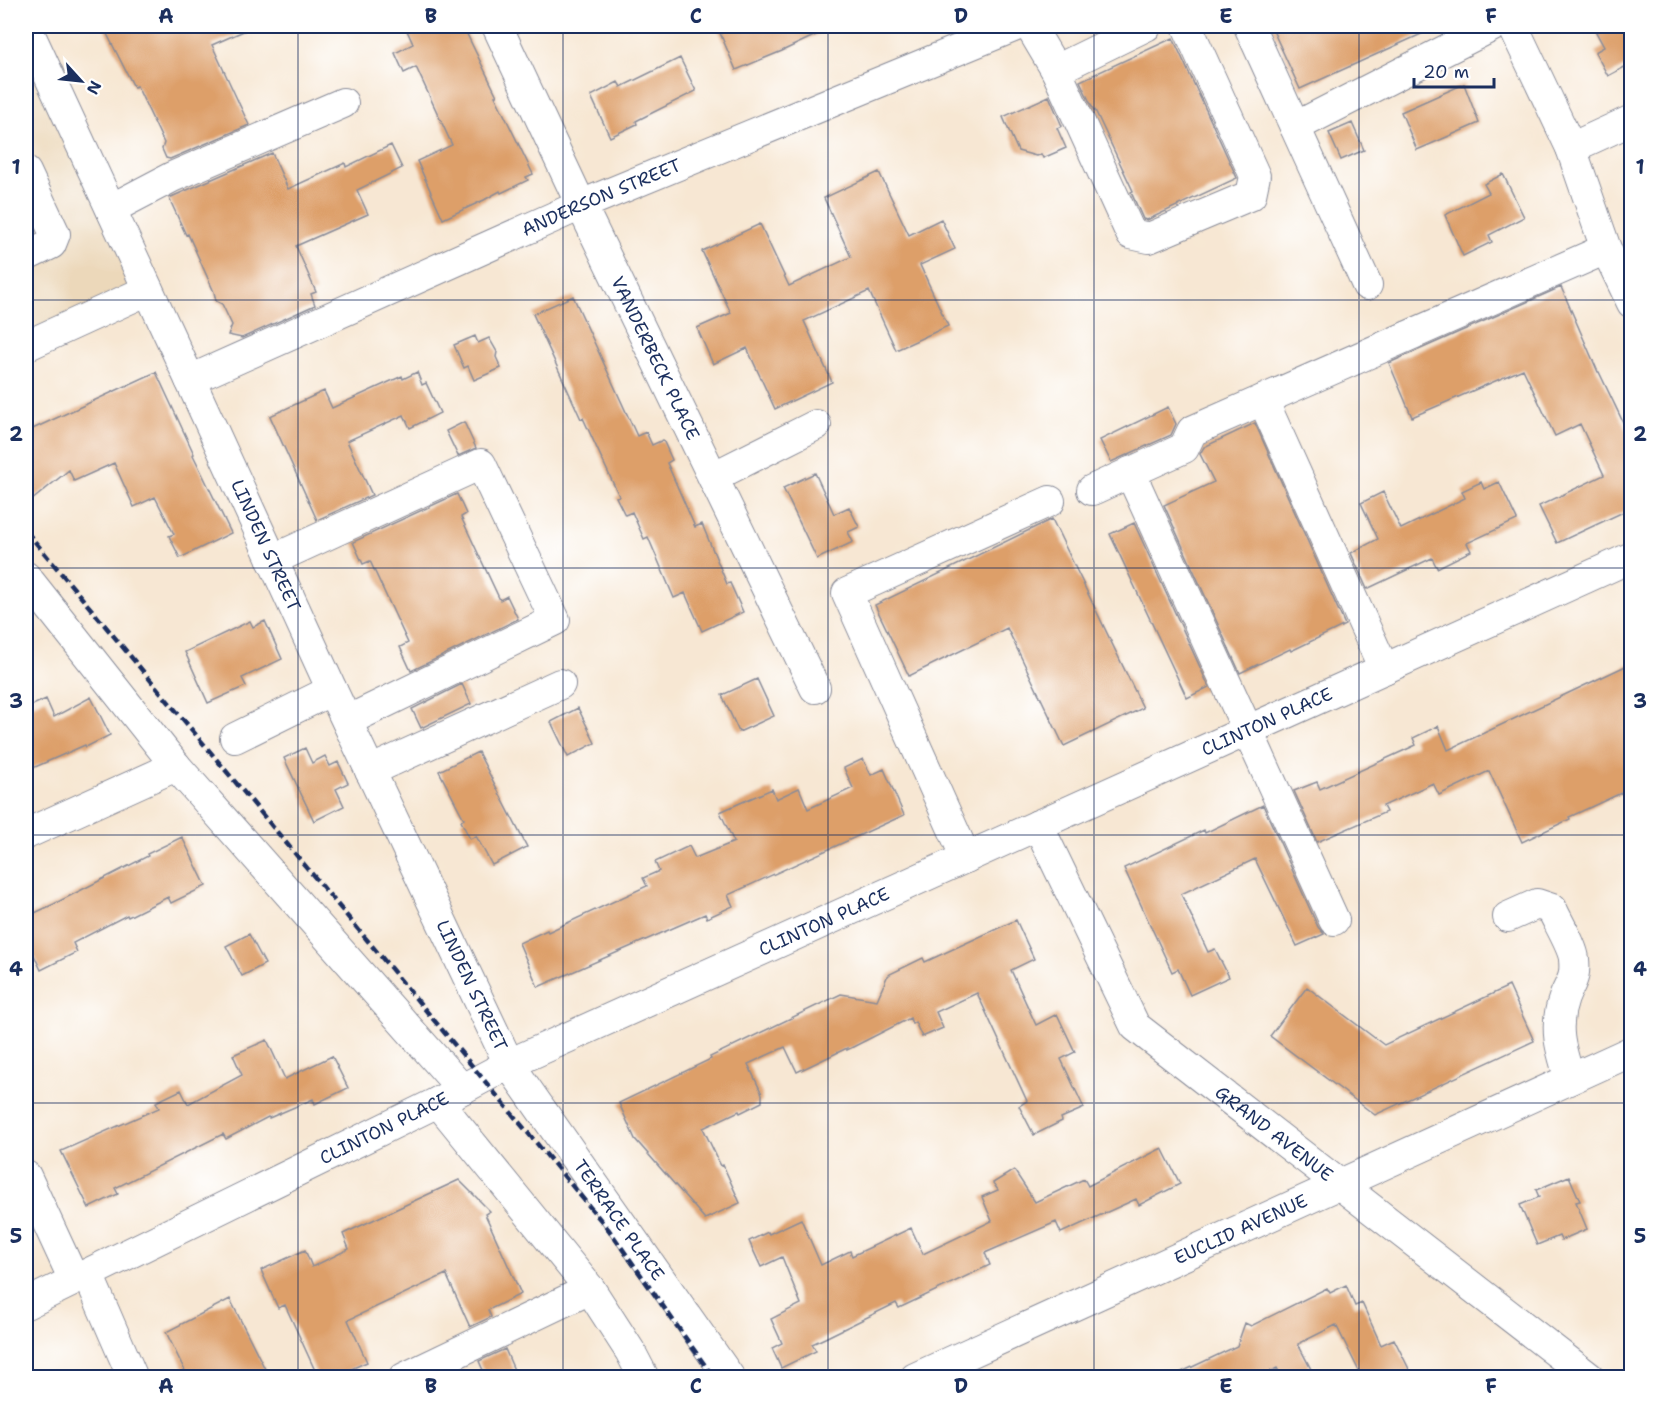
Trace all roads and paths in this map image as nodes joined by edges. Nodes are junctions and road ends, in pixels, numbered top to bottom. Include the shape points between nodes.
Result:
1 (26, 26) edge
2 (497, 26) edge
3 (1016, 26) edge
4 (1030, 26) edge
5 (1146, 26) edge
6 (1187, 26) edge
7 (1249, 26) edge
8 (1493, 26) edge
9 (1513, 26) edge
10 (33, 60) edge
11 (1056, 70) junction
12 (343, 104) dead end
13 (1632, 120) edge
14 (1295, 127) junction
15 (1571, 148) junction
16 (26, 172) edge
17 (581, 206) junction
18 (111, 209) junction
19 (1606, 249) junction
20 (26, 256) edge
21 (1367, 285) dead end
22 (148, 290) junction
23 (1632, 303) edge
24 (26, 346) edge
25 (190, 380) junction
26 (1263, 400) junction
27 (816, 425) dead end
28 (1130, 472) junction
29 (713, 477) junction
30 (1092, 490) dead end
31 (1050, 501) dead end
32 (1632, 557) edge
33 (272, 560) junction
34 (26, 577) edge
35 (1384, 669) junction
36 (560, 684) dead end
37 (815, 688) dead end
38 (332, 690) junction
39 (347, 721) junction
40 (1249, 730) junction
41 (235, 738) dead end
42 (176, 766) junction
43 (370, 771) junction
44 (1038, 825) junction
45 (26, 834) edge
46 (966, 858) junction
47 (1508, 917) dead end
48 (1334, 920) dead end
49 (1632, 1051) edge
50 (509, 1064) junction
51 (1570, 1079) junction
52 (450, 1096) junction
53 (26, 1176) edge
54 (1339, 1185) junction
55 (81, 1277) junction
56 (590, 1289) junction
57 (26, 1305) edge
58 (133, 1377) edge
59 (404, 1377) edge
60 (644, 1377) edge
61 (730, 1377) edge
62 (915, 1377) edge
63 (1590, 1377) edge

1 - 10 street, LINDEN STREET
2 - 17 street, VANDERBECK PLACE
3 - 17 street, ANDERSON STREET
4 - 11 street
5 - 11 street
6 - 11 street via 1255,176 1251,195 1149,238 1131,234
7 - 14 street
8 - 14 street
9 - 15 street
10 - 18 street, LINDEN STREET
12 - 18 street via 172,177
13 - 15 street
14 - 21 street
15 - 19 street
16 - 20 street via 56,234 51,244
17 - 25 street, ANDERSON STREET
17 - 29 street, VANDERBECK PLACE
18 - 22 street, LINDEN STREET
19 - 23 street
19 - 26 street
22 - 24 street
22 - 25 street, LINDEN STREET
25 - 33 street, LINDEN STREET
26 - 28 street via 1192,431 1184,448
26 - 35 street
27 - 29 street
28 - 30 street
28 - 40 street
29 - 37 street, VANDERBECK PLACE
31 - 46 street via 847,593
32 - 35 street, CLINTON PLACE
33 - 38 street, LINDEN STREET
33 - 39 street via 481,464 555,620
34 - 42 street
35 - 40 street, CLINTON PLACE
36 - 43 street
38 - 39 street, LINDEN STREET
38 - 41 street
39 - 43 street, LINDEN STREET
40 - 44 street, CLINTON PLACE
40 - 48 street
42 - 45 street
42 - 52 street
43 - 50 street, LINDEN STREET
44 - 46 street, CLINTON PLACE
44 - 54 street, GRAND AVENUE via 1135,1026
46 - 50 street, CLINTON PLACE
47 - 51 street via 1537,904 1552,909 1574,957 1574,978 1557,1024
49 - 51 street, EUCLID AVENUE
50 - 52 street, CLINTON PLACE
50 - 61 street, TERRACE PLACE
51 - 54 street, EUCLID AVENUE
52 - 55 street, CLINTON PLACE
52 - 56 street
53 - 55 street
54 - 62 street, EUCLID AVENUE
54 - 63 street, GRAND AVENUE
55 - 57 street, CLINTON PLACE
55 - 58 street
56 - 59 street
56 - 60 street

